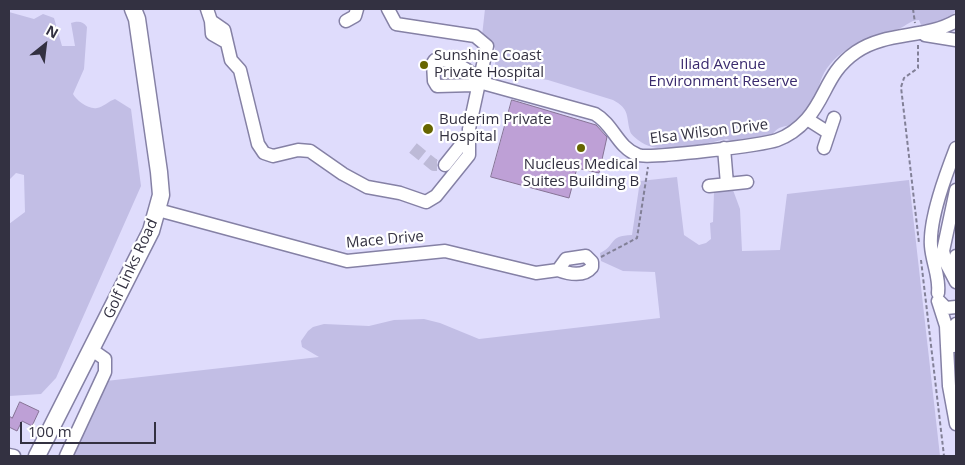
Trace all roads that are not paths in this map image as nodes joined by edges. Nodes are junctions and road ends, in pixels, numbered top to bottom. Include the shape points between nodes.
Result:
1 (133, 9) edge
2 (357, 9) edge
3 (388, 9) edge
4 (209, 15) edge
5 (346, 21) dead end
6 (956, 21) edge
7 (918, 32) junction
8 (956, 40) edge
9 (479, 82) junction
10 (834, 118) dead end
11 (807, 119) junction
12 (829, 133) junction
13 (469, 135) junction
14 (724, 148) junction
15 (824, 148) dead end
16 (956, 148) edge
17 (445, 165) dead end
18 (747, 182) dead end
19 (727, 184) junction
20 (709, 186) dead end
21 (956, 190) edge
22 (158, 210) junction
23 (956, 256) edge
24 (592, 262) road end
25 (956, 271) edge
26 (956, 283) edge
27 (938, 297) junction
28 (956, 307) edge
29 (956, 324) edge
30 (92, 350) junction
31 (956, 373) edge
32 (956, 424) edge
33 (9, 455) edge
34 (14, 456) edge
35 (37, 456) edge
36 (66, 456) edge

1 - 22 main road, Golf Links Road via 158,164 161,195
2 - 5 street via 353,18
3 - 9 street via 393,20 400,25 482,40 487,49
4 - 13 street via 212,34 226,42 231,60 241,73 258,144 267,155 310,151 338,172 367,187 426,202 436,196 467,158
6 - 7 street, Elsa Wilson Drive
7 - 8 street, Elsa Wilson Drive
7 - 11 street, Elsa Wilson Drive via 880,41 856,52 832,75
9 - 13 street
9 - 14 street, Elsa Wilson Drive via 596,114 609,124 621,145 647,156
10 - 12 street
11 - 12 street
11 - 14 street, Elsa Wilson Drive via 777,140
12 - 15 street
13 - 17 street
14 - 19 street
16 - 27 street via 944,179 931,239 939,283
18 - 19 street
19 - 20 street
21 - 26 street via 943,251
22 - 24 street, Mace Drive via 347,261 445,251 536,273 558,270 572,274 586,272 592,267
22 - 30 main road, Golf Links Road via 139,257
23 - 25 street
26 - 27 street via 946,283
27 - 28 street via 946,308
27 - 32 street via 946,326 949,386
29 - 31 street
30 - 35 main road, Golf Links Road
30 - 36 street via 104,359 105,372
33 - 34 street

